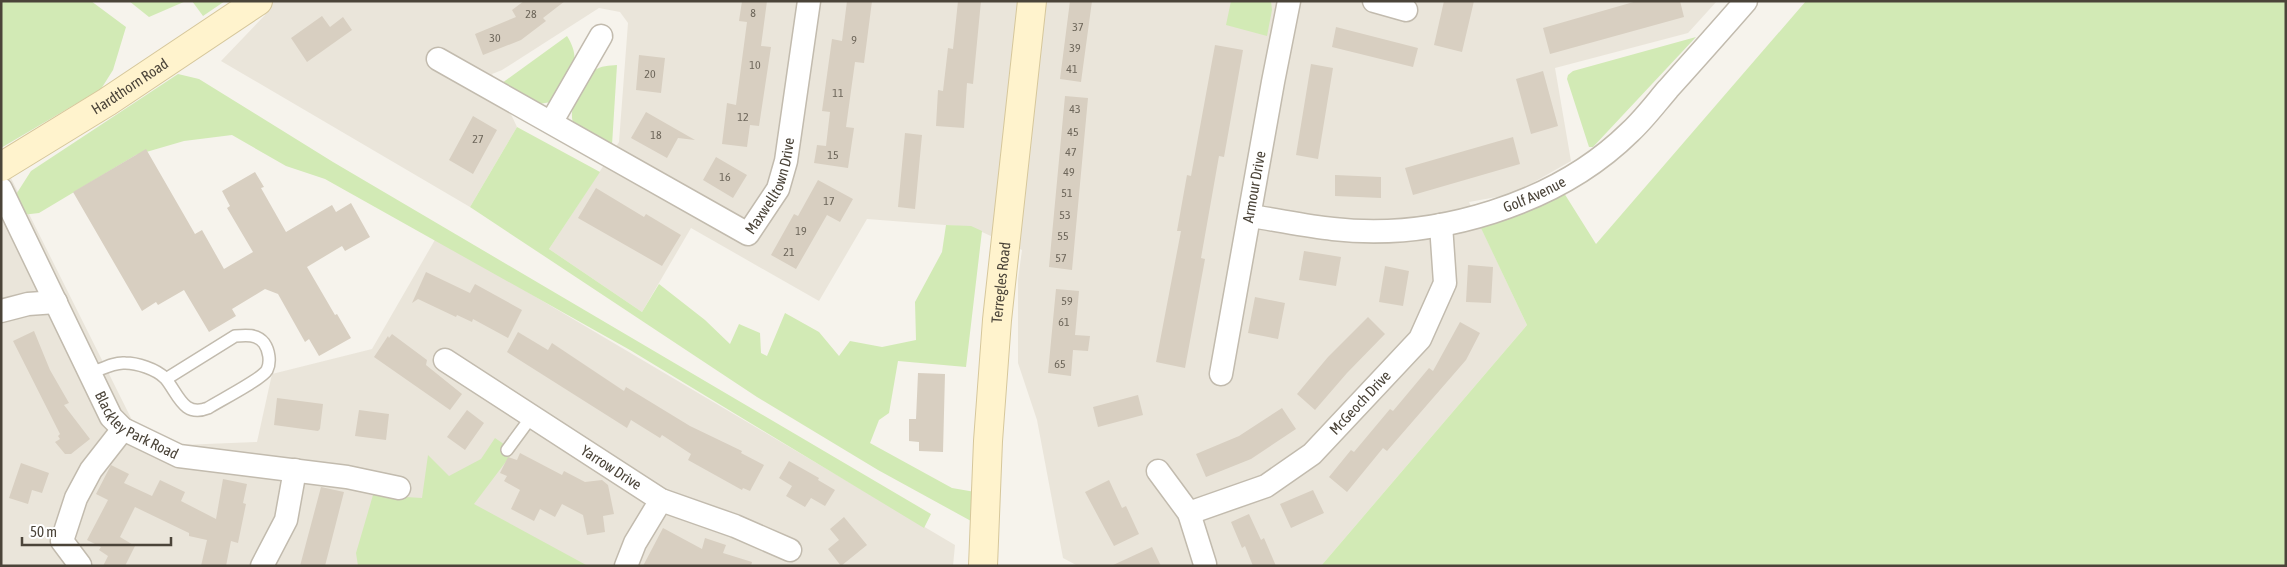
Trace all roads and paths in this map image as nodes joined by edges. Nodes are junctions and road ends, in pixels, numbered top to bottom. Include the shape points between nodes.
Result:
1 (258, 1) edge
2 (809, 1) edge
3 (1032, 1) edge
4 (1289, 1) edge
5 (1374, 1) edge
6 (1746, 1) edge
7 (1406, 10) dead end
8 (601, 36) dead end
9 (438, 59) dead end
10 (552, 121) junction
11 (1, 167) edge
12 (1, 189) edge
13 (1250, 216) junction
14 (1441, 225) junction
15 (56, 302) junction
16 (1, 311) edge
17 (445, 360) dead end
18 (91, 373) junction
19 (1221, 374) dead end
20 (166, 379) junction
21 (532, 416) junction
22 (124, 429) junction
23 (507, 450) dead end
24 (295, 470) junction
25 (1158, 471) dead end
26 (399, 488) dead end
27 (660, 500) junction
28 (1189, 513) junction
29 (790, 550) dead end
30 (1206, 564) dead end
31 (80, 566) edge
32 (262, 566) edge
33 (626, 566) edge
34 (982, 566) edge

1 - 11 street, Hardthorn Road via 146,78
2 - 10 street, Maxwelltown Drive via 786,161 778,189 748,234
3 - 34 street, Terregles Road via 996,320
4 - 13 street, Armour Drive
5 - 7 street
6 - 14 street, Golf Avenue via 1630,132 1585,169 1549,190
8 - 10 street
9 - 10 street, Maxwelltown Drive
12 - 15 street, Blackley Park Road
13 - 14 street, Golf Avenue via 1334,230 1394,230
13 - 19 street, Armour Drive
14 - 28 street, McGeoch Drive via 1445,283 1420,339 1312,454 1266,486
15 - 16 street via 28,304
15 - 18 street, Blackley Park Road
17 - 21 street, Yarrow Drive
18 - 20 lane via 123,362 136,364
18 - 22 street, Blackley Park Road via 111,417
20 - 20 lane via 185,406 203,410 263,375 269,365 268,353 256,337 247,334 235,336
21 - 23 lane
21 - 27 street, Yarrow Drive
22 - 24 street, Blackley Park Road via 179,456
22 - 31 street via 91,470 73,507 62,541
24 - 26 street, Blackley Park Road
24 - 32 street via 286,520
25 - 28 street
27 - 29 street, Yarrow Drive
27 - 33 street
28 - 30 street

